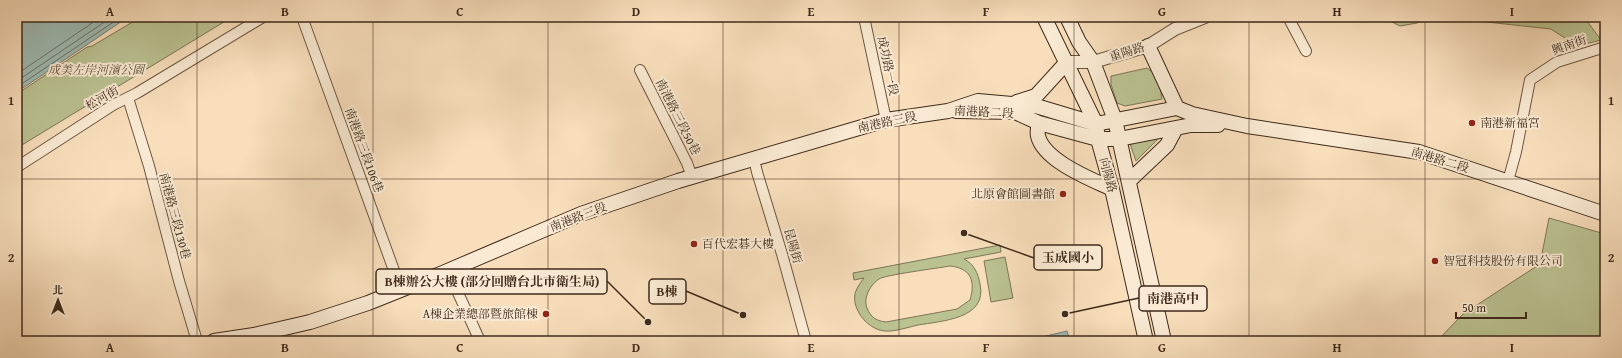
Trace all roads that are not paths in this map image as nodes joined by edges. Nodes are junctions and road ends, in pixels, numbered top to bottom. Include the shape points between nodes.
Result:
1 (263, 17) edge
2 (302, 17) edge
3 (864, 17) edge
4 (1044, 17) edge
5 (1067, 17) edge
6 (1205, 17) edge
7 (1288, 17) edge
8 (1148, 46) junction
9 (1605, 47) edge
10 (1306, 51) dead end
11 (1067, 62) junction
12 (1093, 62) junction
13 (640, 70) dead end
14 (128, 98) junction
15 (1014, 103) junction
16 (1177, 108) junction
17 (948, 111) junction
18 (886, 120) junction
19 (1115, 120) junction
20 (1039, 123) junction
21 (1096, 124) junction
22 (1247, 126) junction
23 (1176, 128) junction
24 (1098, 139) junction
25 (1119, 139) junction
26 (754, 158) junction
27 (17, 167) edge
28 (692, 177) junction
29 (1129, 181) junction
30 (1508, 182) junction
31 (1112, 189) junction
32 (1605, 214) edge
33 (453, 268) junction
34 (399, 292) junction
35 (197, 341) edge
36 (214, 341) edge
37 (480, 341) edge
38 (806, 341) edge
39 (1146, 341) edge
40 (1164, 341) edge

1 - 14 street, 松河街
2 - 34 street, 南港路三段106巷 via 396,276
3 - 18 street, 成功路一段
4 - 11 main road, 向陽路
5 - 12 main road, 向陽路 via 1079,42
6 - 8 street, 重陽路 via 1175,29
7 - 10 street
8 - 12 street, 重陽路
8 - 16 main road
9 - 30 street, 興南街 via 1557,62 1530,80
11 - 12 street, 重陽路
11 - 15 main road via 1036,96
11 - 21 main road, 向陽路
12 - 19 main road, 向陽路
13 - 28 street, 南港路三段50巷
14 - 27 street, 松河街
14 - 35 street, 南港路三段130巷
15 - 17 main road, 南港路二段 via 978,101
15 - 21 main road, 南港路二段 via 1036,106
16 - 19 main road, 南港路二段
16 - 22 main road, 南港路二段 via 1192,114
17 - 18 main road, 南港路三段
17 - 20 main road, 南港路二段 via 1015,112
18 - 26 main road, 南港路三段
19 - 21 main road, 南港路二段
19 - 25 main road, 向陽路
20 - 24 main road, 南港路二段
20 - 31 main road via 1038,135 1050,155
21 - 24 main road, 向陽路
22 - 23 main road, 南港路二段 via 1191,125
22 - 30 main road, 南港路二段 via 1419,152
23 - 25 main road, 南港路二段
23 - 29 main road via 1167,145
24 - 25 main road, 南港路二段
24 - 31 main road, 向陽路
25 - 29 main road, 向陽路
26 - 28 main road, 南港路三段
26 - 38 street, 昆陽街
28 - 33 main road, 南港路三段 via 581,214
29 - 40 main road, 向陽路
30 - 32 main road, 南港路二段
31 - 39 main road, 向陽路
33 - 34 main road, 南港路三段
33 - 37 street via 454,284
34 - 36 main road, 南港路三段 via 310,322

